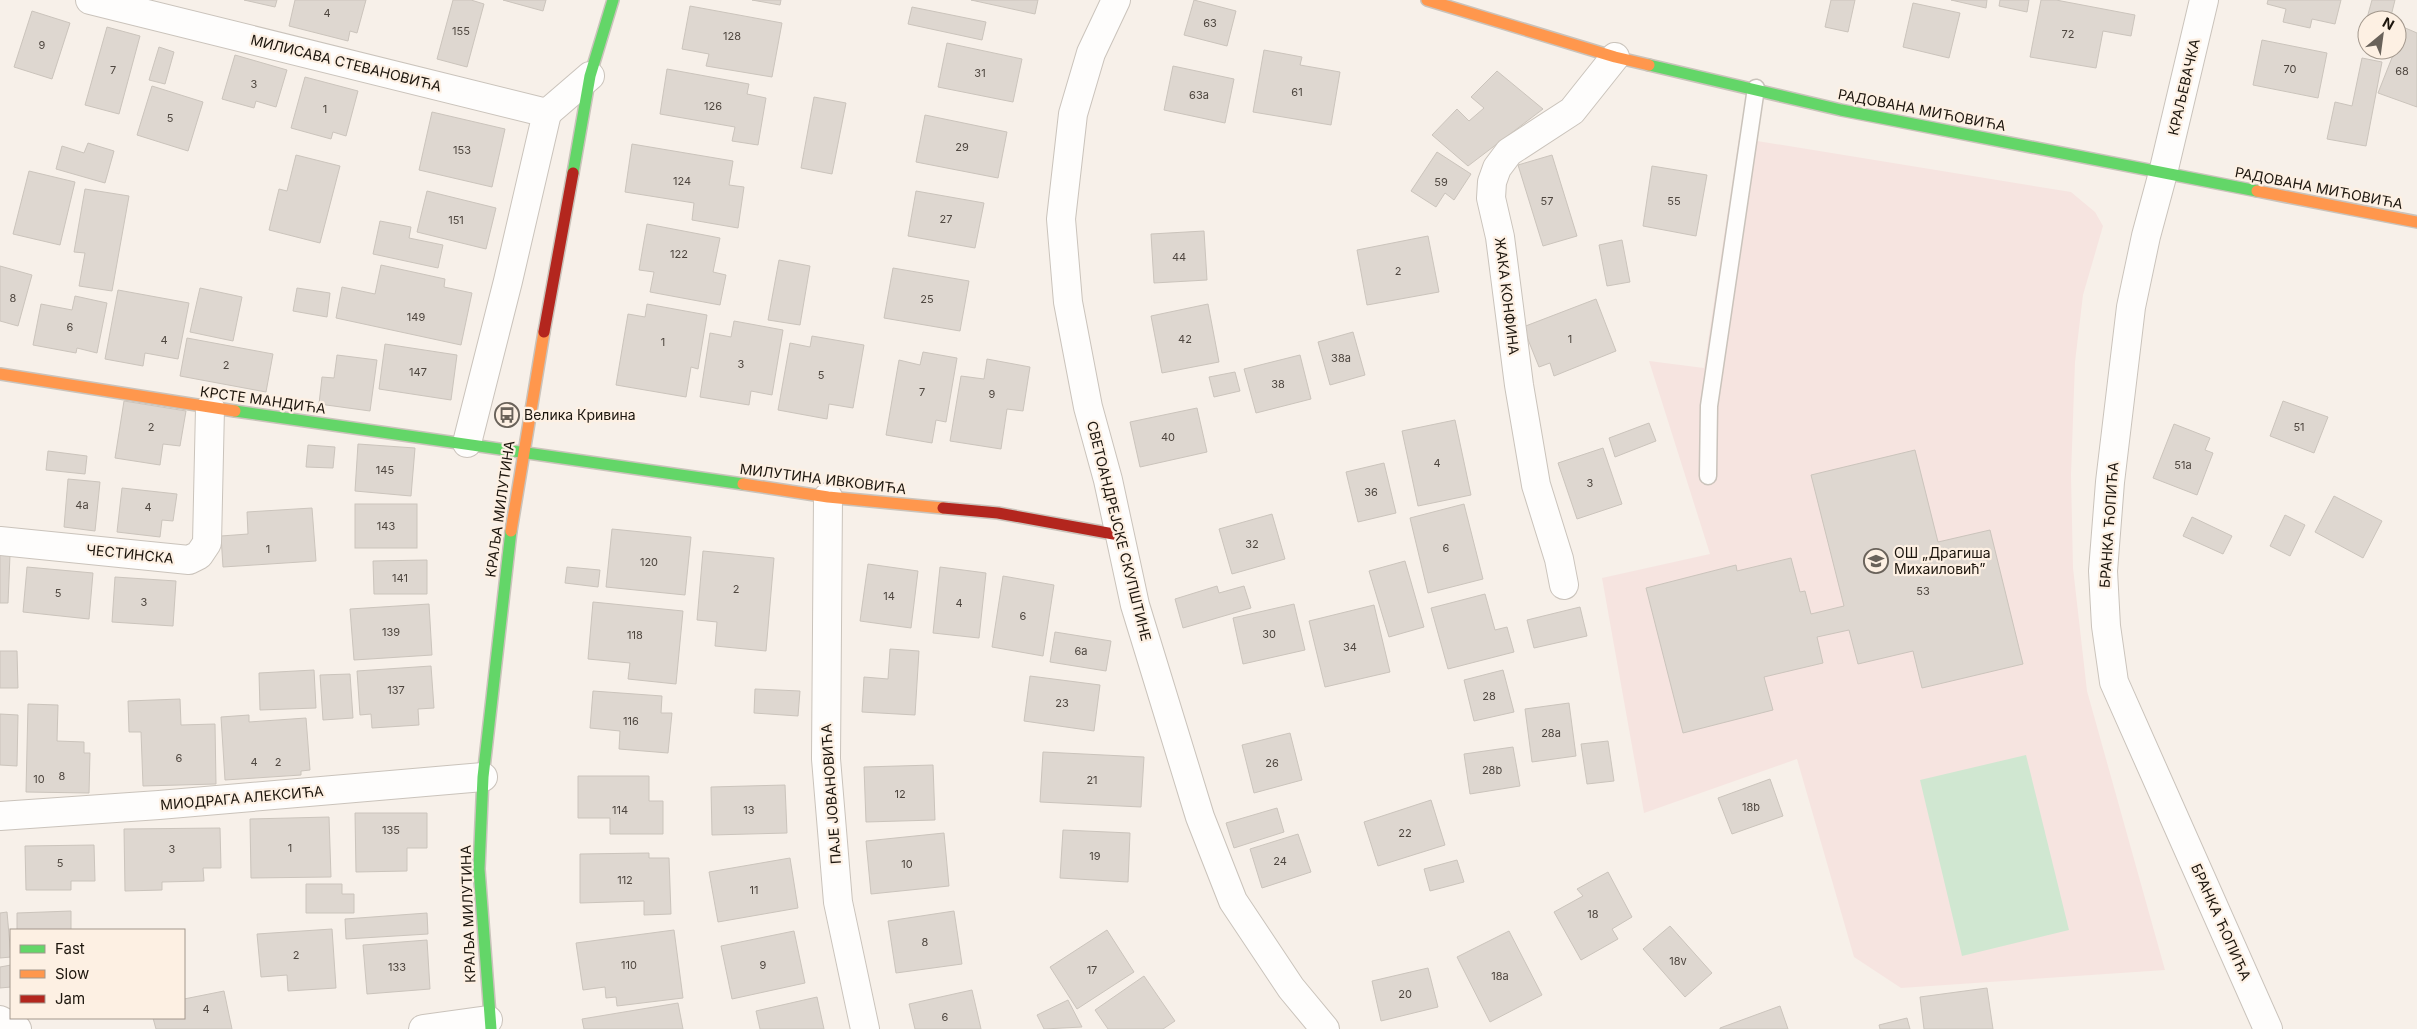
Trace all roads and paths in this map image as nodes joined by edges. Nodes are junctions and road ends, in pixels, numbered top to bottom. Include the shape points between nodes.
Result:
1 (90, 0) edge
2 (613, 0) edge
3 (1116, 0) edge
4 (1427, 0) edge
5 (2204, 0) edge
6 (1615, 56) junction
7 (590, 76) junction
8 (1756, 88) junction
9 (547, 113) junction
10 (2163, 173) junction
11 (2417, 222) edge
12 (0, 374) edge
13 (210, 408) junction
14 (467, 443) junction
15 (523, 451) junction
16 (1708, 476) dead end
17 (828, 497) junction
18 (1119, 535) junction
19 (0, 541) edge
20 (1564, 585) dead end
21 (483, 777) junction
22 (0, 816) edge
23 (0, 1020) edge
24 (490, 1024) edge
25 (17, 1029) edge
26 (423, 1029) edge
27 (865, 1029) edge
28 (1325, 1029) edge
29 (2268, 1029) edge

1 - 9 street, МИЛИСАВА СТЕВАНОВИЋА
2 - 7 street, КРАЉА МИЛУТИНА
3 - 18 street, СВЕТОАНДРЕЈСКЕ СКУПШТИНЕ via 1091,53 1073,114 1061,219 1068,302 1088,407
4 - 6 street, РАДОВАНА МИЋОВИЋА
5 - 10 street, КРАЉЕВАЧКА
6 - 8 street, РАДОВАНА МИЋОВИЋА
6 - 20 street, ЖАКА КОНФИНА via 1572,111 1508,152 1492,182 1491,198 1500,237 1519,385 1535,476
7 - 9 street
7 - 15 street, КРАЉА МИЛУТИНА
8 - 10 street, РАДОВАНА МИЋОВИЋА via 1841,110
8 - 16 lane via 1709,406
9 - 14 street
10 - 11 street, РАДОВАНА МИЋОВИЋА
10 - 29 street, БРАНКА ЋОПИЋА via 2130,316 2103,572 2106,626 2114,682
12 - 13 street, КРСТЕ МАНДИЋА
13 - 14 street, КРСТЕ МАНДИЋА
13 - 19 street, ЧЕСТИНСКА via 207,543 199,555 189,560
14 - 15 street, КРСТЕ МАНДИЋА
15 - 17 street, МИЛУТИНА ИВКОВИЋА
15 - 21 street, КРАЉА МИЛУТИНА via 508,545
17 - 18 street, МИЛУТИНА ИВКОВИЋА via 998,513
17 - 27 street, ПАЈЕ ЈОВАНОВИЋА via 826,759 838,902
18 - 28 street, СВЕТОАНДРЕЈСКЕ СКУПШТИНЕ via 1135,605 1200,817 1233,901 1291,988
21 - 22 street, МИОДРАГА АЛЕКСИЋА
21 - 24 street, КРАЉА МИЛУТИНА via 479,869
23 - 25 street
24 - 26 street

